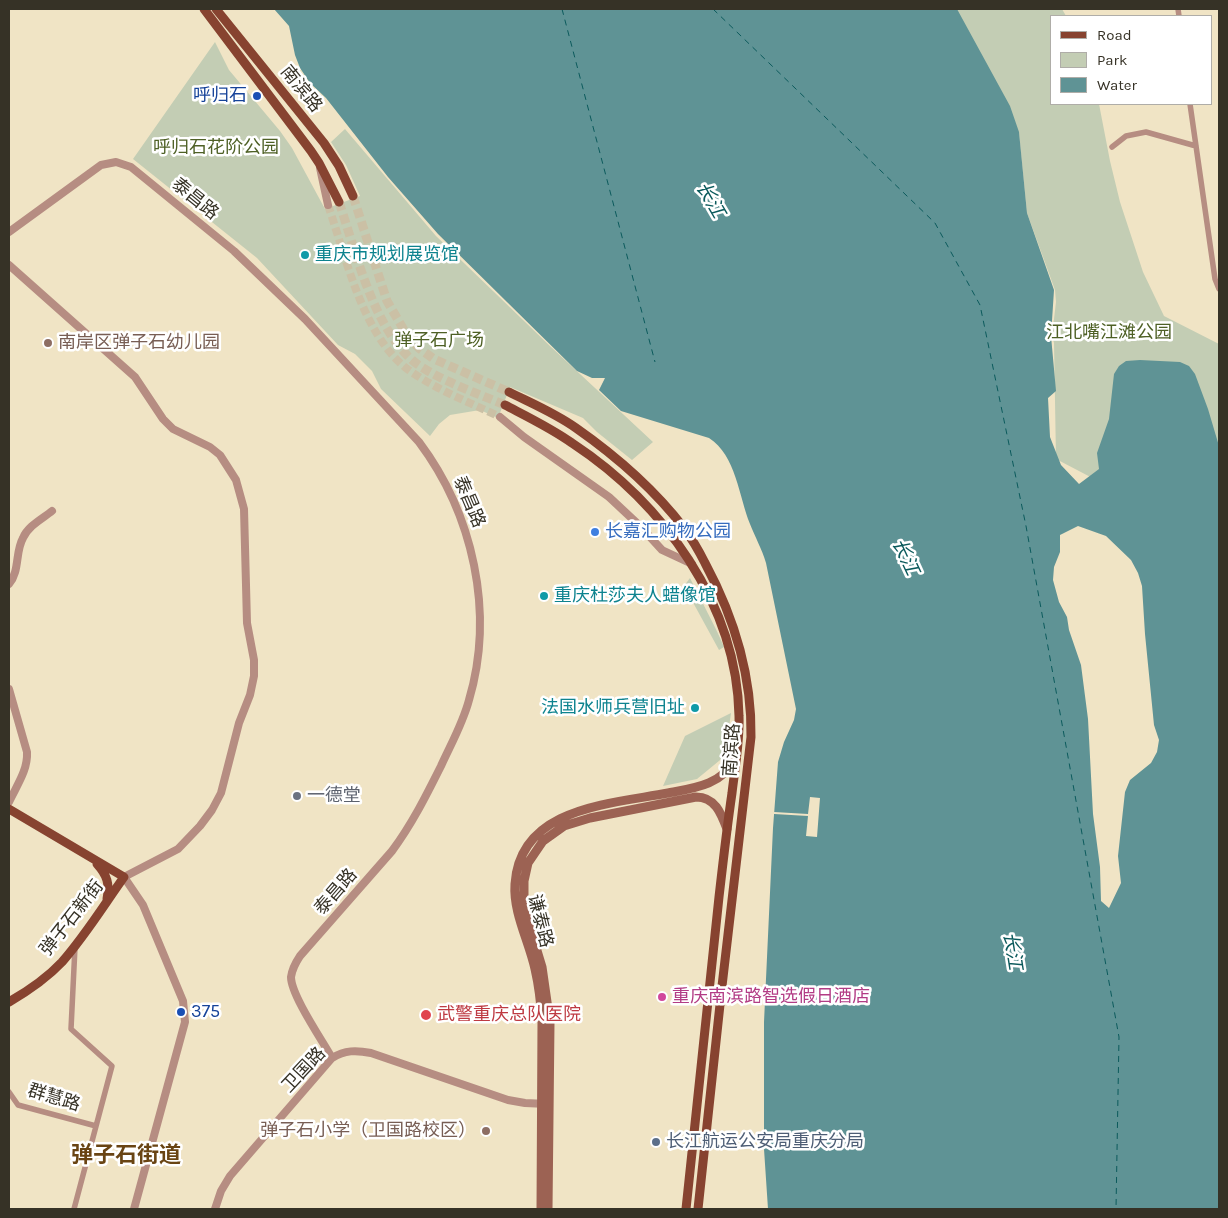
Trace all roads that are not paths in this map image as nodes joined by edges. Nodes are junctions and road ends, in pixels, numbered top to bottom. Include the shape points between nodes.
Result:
1 (204, 9) edge
2 (216, 9) edge
3 (1190, 105) edge
4 (1196, 146) junction
5 (327, 147) junction
6 (1112, 147) dead end
7 (313, 154) junction
8 (319, 163) junction
9 (353, 196) tunnel mouth
10 (339, 202) tunnel mouth
11 (328, 206) tunnel mouth
12 (9, 232) edge
13 (9, 265) edge
14 (1219, 289) edge
15 (509, 392) tunnel mouth
16 (504, 405) tunnel mouth
17 (500, 417) tunnel mouth
18 (52, 511) dead end
19 (692, 564) junction
20 (9, 584) edge
21 (9, 689) edge
22 (736, 759) junction
23 (9, 802) edge
24 (9, 809) edge
25 (727, 829) junction
26 (93, 859) junction
27 (124, 877) junction
28 (106, 902) junction
29 (75, 947) junction
30 (724, 964) junction
31 (711, 971) junction
32 (9, 1002) edge
33 (707, 1005) junction
34 (332, 1058) junction
35 (713, 1068) junction
36 (9, 1092) edge
37 (546, 1104) junction
38 (96, 1126) junction
39 (74, 1209) edge
40 (134, 1209) edge
41 (215, 1209) edge
42 (541, 1209) edge
43 (548, 1209) edge
44 (686, 1209) edge
45 (698, 1209) edge

1 - 7 main road, 南滨路
2 - 5 main road, 南滨路
3 - 4 street
4 - 6 street via 1146,132 1126,136
4 - 14 street via 1215,280
5 - 7 main road via 324,154
5 - 9 main road, 南滨路
7 - 8 main road, 南滨路
8 - 10 main road, 南滨路
8 - 11 street, 南滨路
12 - 34 street, 泰昌路 via 101,165 116,162 131,167 234,251 304,319 419,442 434,462 457,507 473,556 479,602 479,642 470,700 427,795 406,832 300,956 291,976 294,991
13 - 27 street via 135,377 173,429 220,455 236,480 244,509 247,623 254,676 221,793 204,821 178,849
15 - 30 main road, 南滨路 via 575,427 644,484 685,529 728,612 746,670 751,723
16 - 19 main road, 南滨路 via 573,443 622,482 667,530
17 - 19 street via 609,496 662,550
18 - 20 street via 24,535
19 - 22 main road, 南滨路 via 717,613 731,653 739,717
21 - 23 street via 27,760
22 - 25 main road, 南滨路
22 - 37 main road, 谦泰路 via 726,773 708,785 561,817 550,823 528,847 517,871 515,891 540,996
24 - 26 main road, 弹子石新街
25 - 31 main road, 南滨路
25 - 37 main road, 谦泰路 via 714,804 696,797 578,820 543,840 534,852 526,871 524,900 548,996
26 - 27 main road, 弹子石新街
26 - 28 main road via 108,882
27 - 28 main road, 弹子石新街
27 - 40 street via 143,904 185,1011 185,1022
28 - 29 main road, 弹子石新街
29 - 32 main road, 弹子石新街 via 44,978
29 - 38 street via 72,1029 112,1066
30 - 31 main road via 720,971
30 - 35 main road, 南滨路
31 - 33 main road, 南滨路
33 - 35 main road via 710,998 716,1000 711,1050
33 - 44 main road, 南滨路
34 - 37 street, 卫国路 via 349,1051 371,1053 508,1100
34 - 41 street, 卫国路 via 230,1176
35 - 45 main road, 南滨路
36 - 38 street, 群慧路 via 18,1105
37 - 42 main road, 谦泰路
37 - 43 main road, 谦泰路
38 - 39 street

